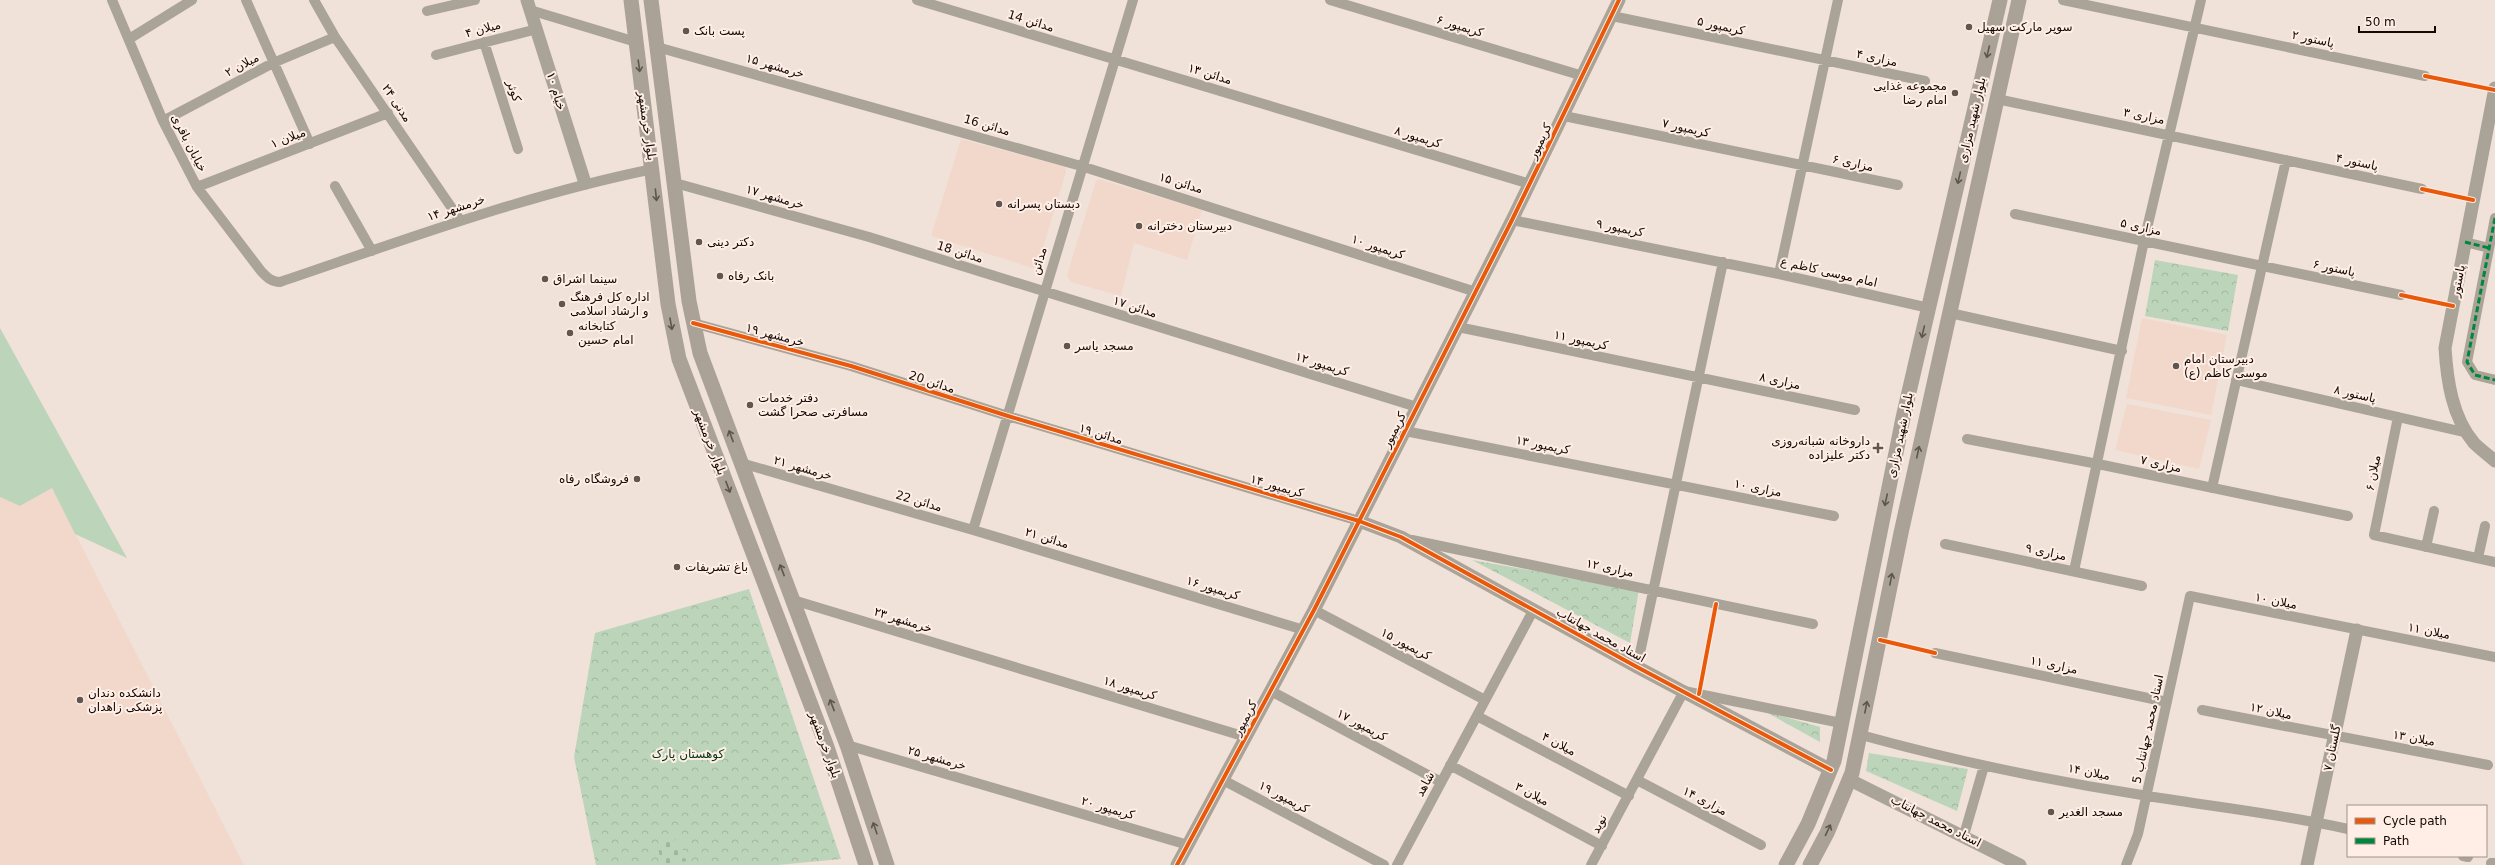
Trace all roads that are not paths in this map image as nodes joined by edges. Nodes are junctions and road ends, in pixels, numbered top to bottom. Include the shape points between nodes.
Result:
1 (112, 0) edge
2 (192, 0) edge
3 (246, 0) edge
4 (314, 0) edge
5 (475, 0) edge
6 (631, 0) edge
7 (651, 0) edge
8 (917, 0) edge
9 (1133, 0) edge
10 (1330, 0) edge
11 (1619, 0) edge
12 (1838, 0) edge
13 (2000, 0) edge
14 (2019, 0) edge
15 (2063, 0) edge
16 (2201, 0) edge
17 (528, 5) edge
18 (427, 11) dead end
19 (1612, 16) junction
20 (2195, 27) junction
21 (537, 29) junction
22 (335, 37) junction
23 (129, 39) junction
24 (484, 42) junction
25 (636, 42) junction
26 (657, 47) junction
27 (436, 55) dead end
28 (1115, 59) junction
29 (1825, 60) junction
30 (273, 63) junction
31 (1583, 76) junction
32 (2425, 76) dead end
33 (1925, 81) dead end
34 (2495, 88) edge
35 (1997, 99) junction
36 (885, 110) joint
37 (388, 113) junction
38 (1298, 114) joint
39 (1564, 116) junction
40 (163, 121) junction
41 (2169, 134) junction
42 (310, 144) junction
43 (518, 149) dead end
44 (2286, 160) junction
45 (1802, 165) junction
46 (1082, 166) junction
47 (653, 169) junction
48 (585, 183) junction
49 (675, 183) junction
50 (1530, 184) junction
51 (1898, 185) dead end
52 (335, 186) dead end
53 (197, 187) junction
54 (2422, 189) dead end
55 (2015, 214) dead end
56 (2495, 218) edge
57 (460, 220) junction
58 (1512, 220) junction
59 (1272, 226) joint
60 (869, 236) joint
61 (2144, 241) junction
62 (2465, 242) junction
63 (2489, 248) junction
64 (372, 251) junction
65 (1723, 262) junction
66 (2262, 266) junction
67 (1779, 274) junction
68 (270, 281) joint
69 (1043, 292) junction
70 (1476, 292) junction
71 (2401, 295) dead end
72 (1929, 308) junction
73 (1950, 313) junction
74 (693, 323) junction
75 (1458, 327) junction
76 (1219, 347) joint
77 (2122, 350) junction
78 (851, 366) joint
79 (1700, 377) junction
80 (2236, 380) junction
81 (2495, 380) edge
82 (1417, 407) junction
83 (1855, 410) dead end
84 (1008, 416) junction
85 (2398, 417) junction
86 (1405, 431) junction
87 (2468, 433) junction
88 (1967, 439) dead end
89 (2495, 461) edge
90 (741, 463) junction
91 (2098, 464) junction
92 (1189, 470) joint
93 (1677, 485) junction
94 (2212, 488) junction
95 (857, 497) joint
96 (2434, 511) dead end
97 (1834, 516) dead end
98 (2348, 516) dead end
99 (1359, 520) junction
100 (2485, 526) dead end
101 (973, 530) junction
102 (1401, 537) junction
103 (1945, 544) dead end
104 (2426, 547) junction
105 (2478, 558) junction
106 (2495, 562) edge
107 (2074, 571) junction
108 (1114, 572) joint
109 (2142, 586) dead end
110 (1654, 590) junction
111 (2190, 596) joint
112 (792, 600) junction
113 (1534, 609) junction
114 (1314, 610) junction
115 (1813, 624) dead end
116 (1304, 630) junction
117 (2358, 630) junction
118 (1936, 653) dead end
119 (2495, 657) edge
120 (1005, 664) joint
121 (1637, 667) junction
122 (822, 679) junction
123 (803, 685) junction
124 (1271, 691) junction
125 (1684, 691) junction
126 (1485, 700) junction
127 (2167, 702) junction
128 (2202, 710) dead end
129 (1477, 716) junction
130 (1841, 723) junction
131 (1861, 735) junction
132 (1246, 737) junction
133 (2335, 737) junction
134 (847, 745) junction
135 (1450, 765) junction
136 (2488, 765) dead end
137 (1984, 766) junction
138 (1831, 770) junction
139 (1223, 780) junction
140 (1637, 780) junction
141 (1850, 780) junction
142 (1441, 782) junction
143 (1020, 795) joint
144 (1629, 796) junction
145 (2146, 796) junction
146 (2316, 822) junction
147 (2347, 829) edge
148 (1964, 835) junction
149 (1188, 845) junction
150 (1602, 846) junction
151 (1761, 846) dead end
152 (1179, 864) edge
153 (866, 865) edge
154 (887, 865) edge
155 (1384, 865) edge
156 (1397, 865) edge
157 (1593, 865) edge
158 (1786, 865) edge
159 (1810, 865) edge
160 (2020, 865) edge
161 (2126, 865) edge
162 (2307, 865) edge

1 - 23 street, خیابان باقری
2 - 23 street
3 - 30 street
4 - 22 street, مدنی ۲۴
5 - 18 street
6 - 25 main road, بلوار خرمشهر
7 - 26 main road, بلوار خرمشهر
8 - 28 street, مدائن 14
9 - 28 street, مدائن
10 - 31 street, کریمپور ۶
11 - 19 street, کریمپور
12 - 29 street
13 -> 72 main road, بلوار شهید مزاری
14 - 35 main road, بلوار شهید مزاری
15 - 20 street, پاستور ۲
16 - 20 street
17 - 21 street, خیام ۱۰
17 - 25 street
19 - 29 street, کریمپور ۵
19 - 31 street, کریمپور
20 - 32 street, پاستور ۲
20 - 41 street
21 - 24 street, میلان ۴
21 - 48 street, خیام ۱۰
22 - 30 street, میلان ۲
22 - 37 street, مدنی ۲۴
23 - 40 street, خیابان باقری
24 - 27 street, میلان ۴
24 - 43 street, کوثر
25 -> 47 main road, بلوار خرمشهر
26 - 36 street, خرمشهر ۱۵
26 - 49 main road, بلوار خرمشهر
28 - 38 street, مدائن ۱۳
28 - 46 street, مدائن
29 - 33 street, مزاری ۴
29 - 45 street
30 - 40 street, میلان ۲
30 - 42 street
31 - 39 street, کریمپور
34 - 62 street, پاستور
35 - 41 street, مزاری ۳
35 - 73 main road, بلوار شهید مزاری
36 - 46 street, مدائن 16
37 - 42 street, میلان ۱
37 - 57 street, مدنی ۲۴
38 - 50 street, کریمپور ۸
39 - 45 street, کریمپور ۷
39 - 50 street, کریمپور
40 - 53 street, خیابان باقری
41 - 44 street, مزاری ۳
41 - 61 street
42 - 53 street, میلان ۱
44 - 54 street, پاستور ۴
44 - 66 street
45 - 51 street, مزاری ۶
45 - 67 street
46 - 59 street, مدائن ۱۵
46 - 69 street, مدائن
47 - 48 street, خرمشهر ۱۴
47 -> 123 main road, بلوار خرمشهر via 668,304 679,359
48 - 57 street, خرمشهر ۱۴
49 - 60 street, خرمشهر ۱۷
49 - 74 main road, بلوار خرمشهر
50 - 58 street, کریمپور
52 - 64 street
53 - 68 street, خیابان باقری
55 - 61 street, مزاری ۵
56 - 63 street
57 - 64 street, خرمشهر ۱۴
58 - 65 street, کریمپور ۹
58 - 70 street, کریمپور
59 - 70 street, کریمپور ۱۰
60 - 69 street, مدائن 18
61 - 66 street, مزاری ۵
61 - 77 street
62 - 63 street
62 - 87 street, پاستور via 2445,348 2447,378 2461,422
63 - 81 street via 2467,362 2475,375
64 - 68 street, خرمشهر ۱۴ via 280,282
65 - 67 street, امام موسی کاظم ع
65 - 79 street
66 - 71 street, پاستور ۶
66 - 80 street
67 - 72 street, امام موسی کاظم ع
69 - 76 street, مدائن ۱۷
69 - 84 street, مدائن
70 - 75 street, کریمپور
72 - 73 main road
72 -> 130 main road, بلوار شهید مزاری via 1903,418
73 - 77 street
131 -> 73 main road, بلوار شهید مزاری via 1900,533
74 - 78 street, خرمشهر ۱۹
90 -> 74 main road, بلوار خرمشهر via 700,353
75 - 79 street, کریمپور ۱۱
75 - 82 street, کریمپور
76 - 82 street, کریمپور ۱۲
77 - 91 street
78 - 84 street, مدائن 20
79 - 83 street, مزاری ۸
79 - 93 street
80 - 85 street, پاستور ۸
80 - 94 street
82 - 86 street, کریمپور
84 - 92 street, مدائن ۱۹
84 - 101 street, مدائن
85 - 87 street, پاستور ۸
85 - 104 street, میلان ۶ via 2374,535
86 - 93 street, کریمپور ۱۳
86 - 99 street, کریمپور
87 - 89 street, پاستور via 2474,443
88 - 91 street, مزاری ۷
90 - 95 street, خرمشهر ۲۱
112 -> 90 main road, بلوار خرمشهر
91 - 94 street, مزاری ۷
91 - 107 street
92 - 99 street, کریمپور ۱۴
93 - 97 street, مزاری ۱۰
93 - 110 street
94 - 98 street, مزاری ۷
95 - 101 street, مدائن 22
96 - 104 street
99 - 102 street, استاد محمد جهانتاب
99 - 114 street, کریمپور
100 - 105 street
101 - 108 street, مدائن ۲۱
102 - 110 street, مزاری ۱۲
102 - 113 street, استاد محمد جهانتاب
103 - 107 street, مزاری ۹
104 - 105 street
105 - 106 street
107 - 109 street, مزاری ۹
108 - 116 street, کریمپور ۱۶
110 - 115 street, مزاری ۱۲
110 - 121 street
111 - 117 street, میلان ۱۰
111 - 127 street, استاد محمد جهانتاب 5
112 - 120 street, خرمشهر ۲۳
112 - 122 main road, بلوار خرمشهر
113 - 121 street, استاد محمد جهانتاب
113 - 126 street, شاهد
114 - 116 street, کریمپور
114 - 126 street, کریمپور ۱۵
116 - 124 street, کریمپور
117 - 119 street, میلان ۱۱
117 - 133 street, گلستان ۷
118 - 127 street, مزاری ۱۱
120 - 132 street, کریمپور ۱۸
121 - 125 street, استاد محمد جهانتاب
122 - 123 main road
134 -> 122 main road, بلوار خرمشهر
123 - 153 main road, بلوار خرمشهر
124 - 132 street, کریمپور
124 - 142 street, کریمپور ۱۷
125 - 130 street
125 - 138 street, استاد محمد جهانتاب
125 - 140 street, نوید
126 - 129 street, شاهد
127 - 145 street, استاد محمد جهانتاب 5
128 - 133 street, میلان ۱۲
129 - 135 street, شاهد
129 - 144 street, میلان ۴
130 - 138 main road, بلوار شهید مزاری
131 - 137 street, میلان ۱۴ via 1940,757
131 - 141 main road, بلوار شهید مزاری
132 - 139 street, کریمپور
133 - 136 street, میلان ۱۳
133 - 146 street, گلستان ۷
134 - 143 street, خرمشهر ۲۵
154 -> 134 main road, بلوار خرمشهر
135 - 142 street, شاهد
135 - 150 street, میلان ۳
137 - 145 street, میلان ۱۴
137 - 148 street
138 - 158 main road, بلوار شهید مزاری via 1808,824
139 - 149 street, کریمپور
139 - 155 street, کریمپور ۱۹
140 - 144 street, نوید
140 - 151 street, مزاری ۱۴
141 - 148 street, استاد محمد جهانتاب
159 -> 141 main road, بلوار شهید مزاری
142 - 156 street, شاهد
143 - 149 street, کریمپور ۲۰
144 - 150 street, نوید
145 - 146 street, میلان ۱۴
145 - 161 street, استاد محمد جهانتاب 5 via 2138,834
146 - 147 street, میلان ۱۴
146 - 162 street, گلستان ۷
148 - 160 street, استاد محمد جهانتاب
149 - 152 street, کریمپور
150 - 157 street, نوید

